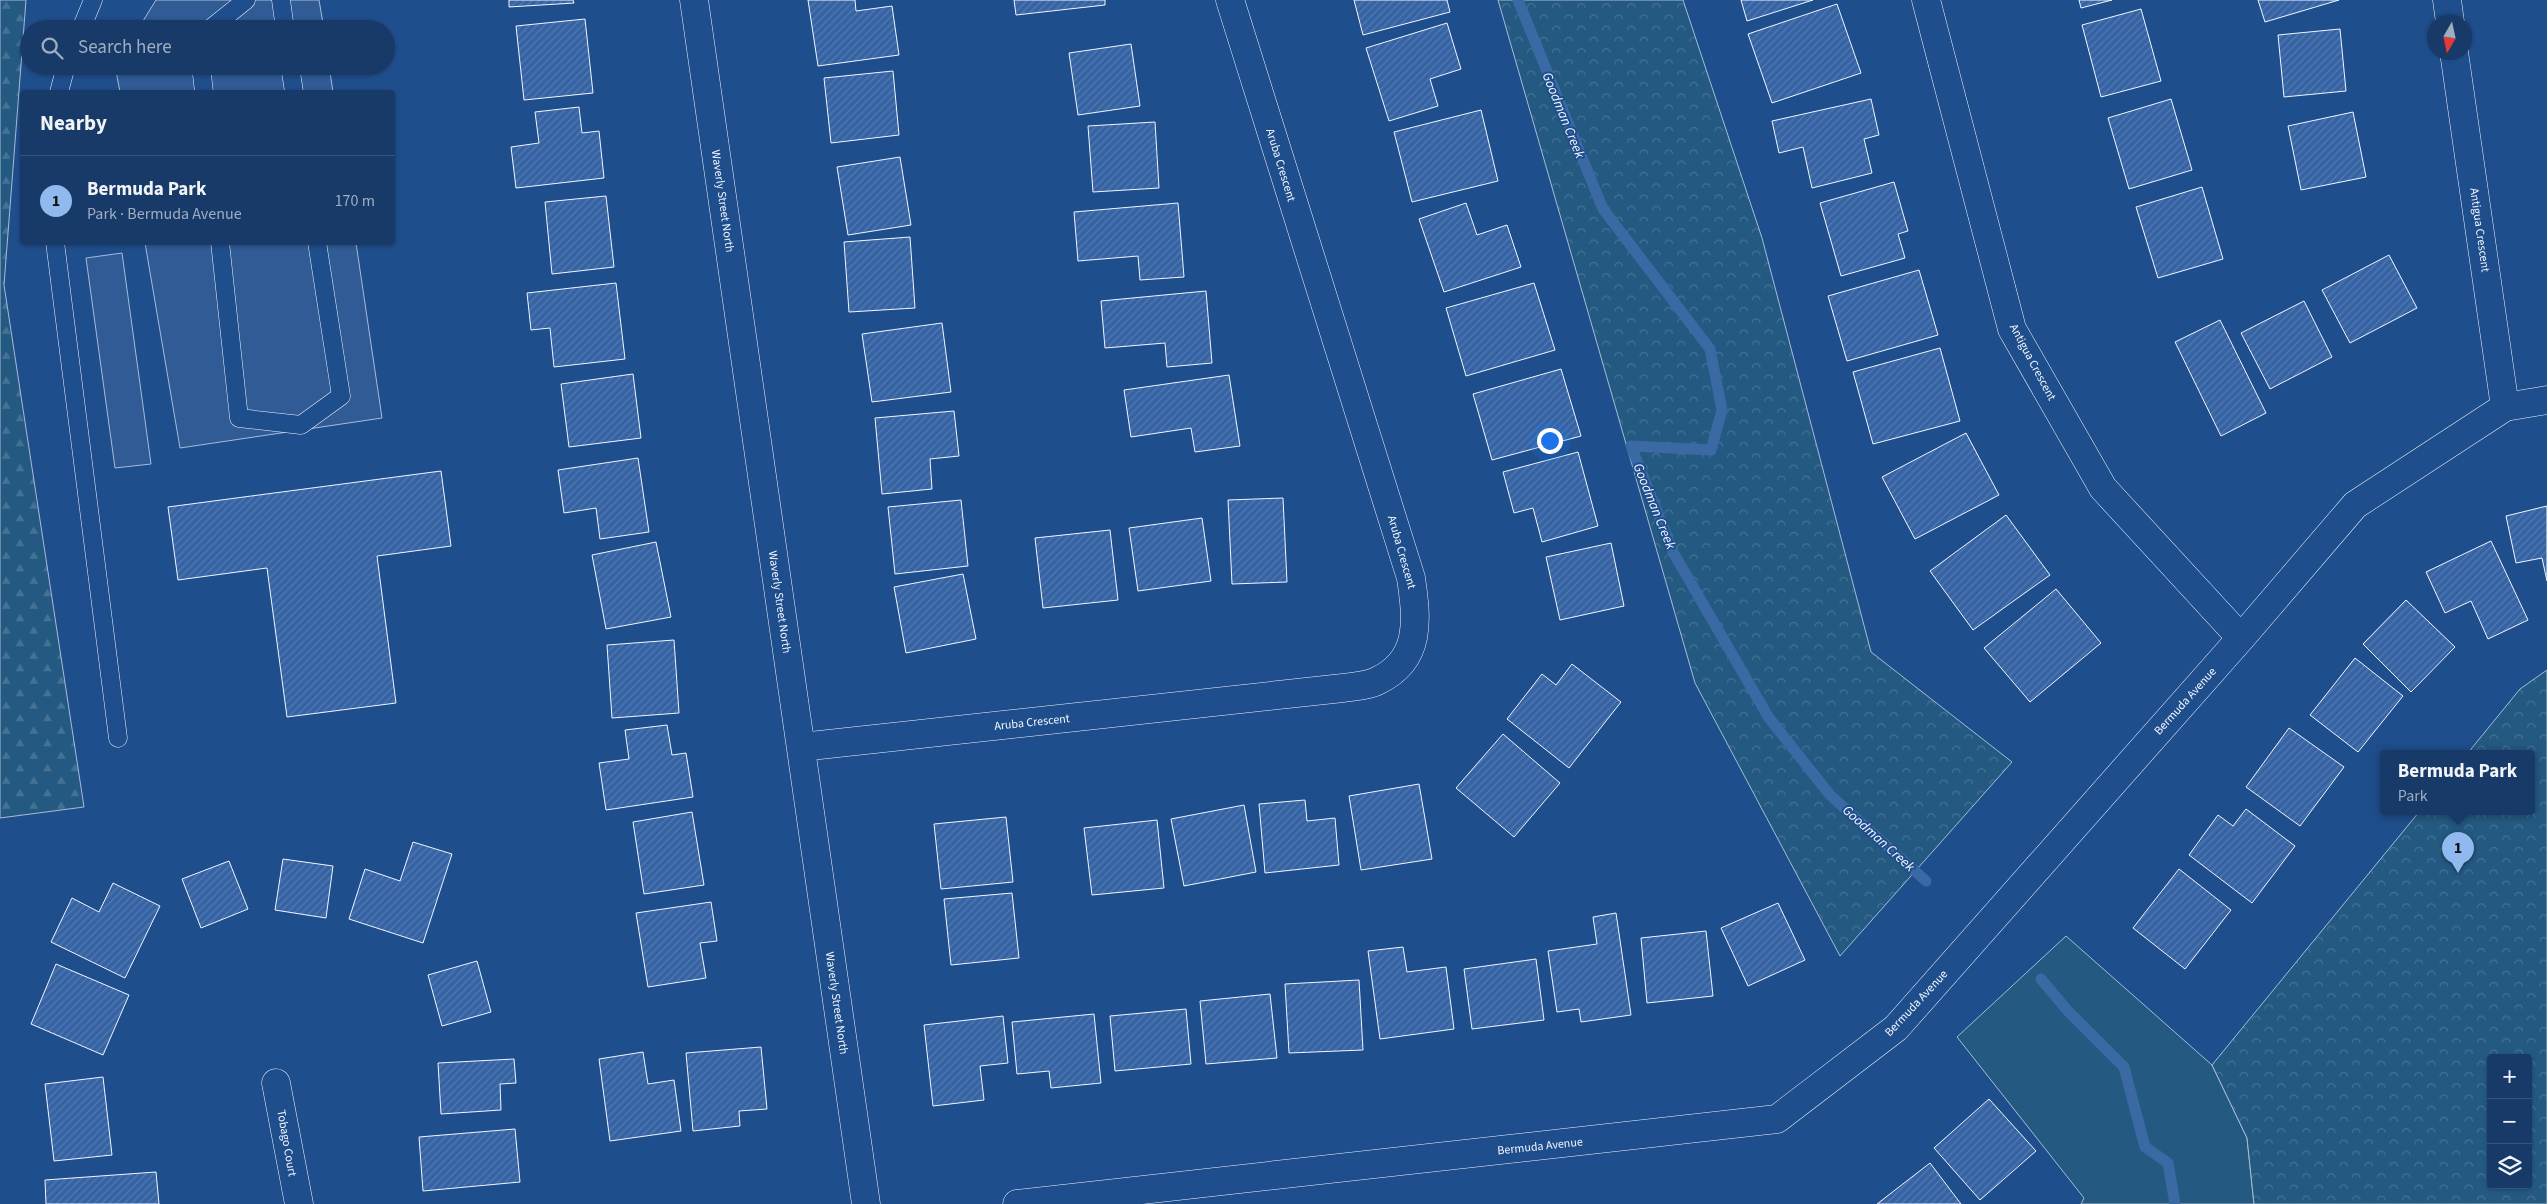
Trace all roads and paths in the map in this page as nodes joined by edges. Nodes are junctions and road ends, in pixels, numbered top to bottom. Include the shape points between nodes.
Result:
1 (93, 0) edge
2 (246, 0) edge
3 (281, 0) edge
4 (694, 0) edge
5 (1230, 0) edge
6 (1926, 0) edge
7 (2447, 0) edge
8 (2449, 15) edge
9 (85, 20) edge
10 (221, 20) edge
11 (284, 20) edge
12 (2455, 60) edge
13 (64, 75) edge
14 (202, 75) edge
15 (291, 75) edge
16 (60, 90) edge
17 (204, 90) edge
18 (294, 90) edge
19 (54, 245) edge
20 (220, 245) edge
21 (317, 245) edge
22 (2547, 400) edge
23 (2505, 407) junction
24 (2241, 638) junction
25 (118, 738) dead end
26 (801, 747) junction
27 (276, 1083) dead end
28 (298, 1204) edge
29 (866, 1204) edge
30 (1017, 1204) edge

1 - 9 lane
2 - 10 lane
3 - 11 lane
4 - 26 street, Waverly Street North
5 - 26 street, Aruba Crescent via 1411,578 1416,613 1413,645 1398,666 1377,682 1343,688
6 - 24 street, Antigua Crescent via 2012,329 2103,488
7 - 8 street
12 - 23 street, Antigua Crescent
13 - 16 lane
14 - 17 lane
15 - 18 lane
19 - 25 lane
20 - 21 lane via 239,418 301,425 341,396
22 - 23 street, Bermuda Avenue
23 - 24 street, Bermuda Avenue via 2355,505
24 - 30 street, Bermuda Avenue via 1896,1028 1777,1119
26 - 29 street, Waverly Street North
27 - 28 street, Tobago Court

